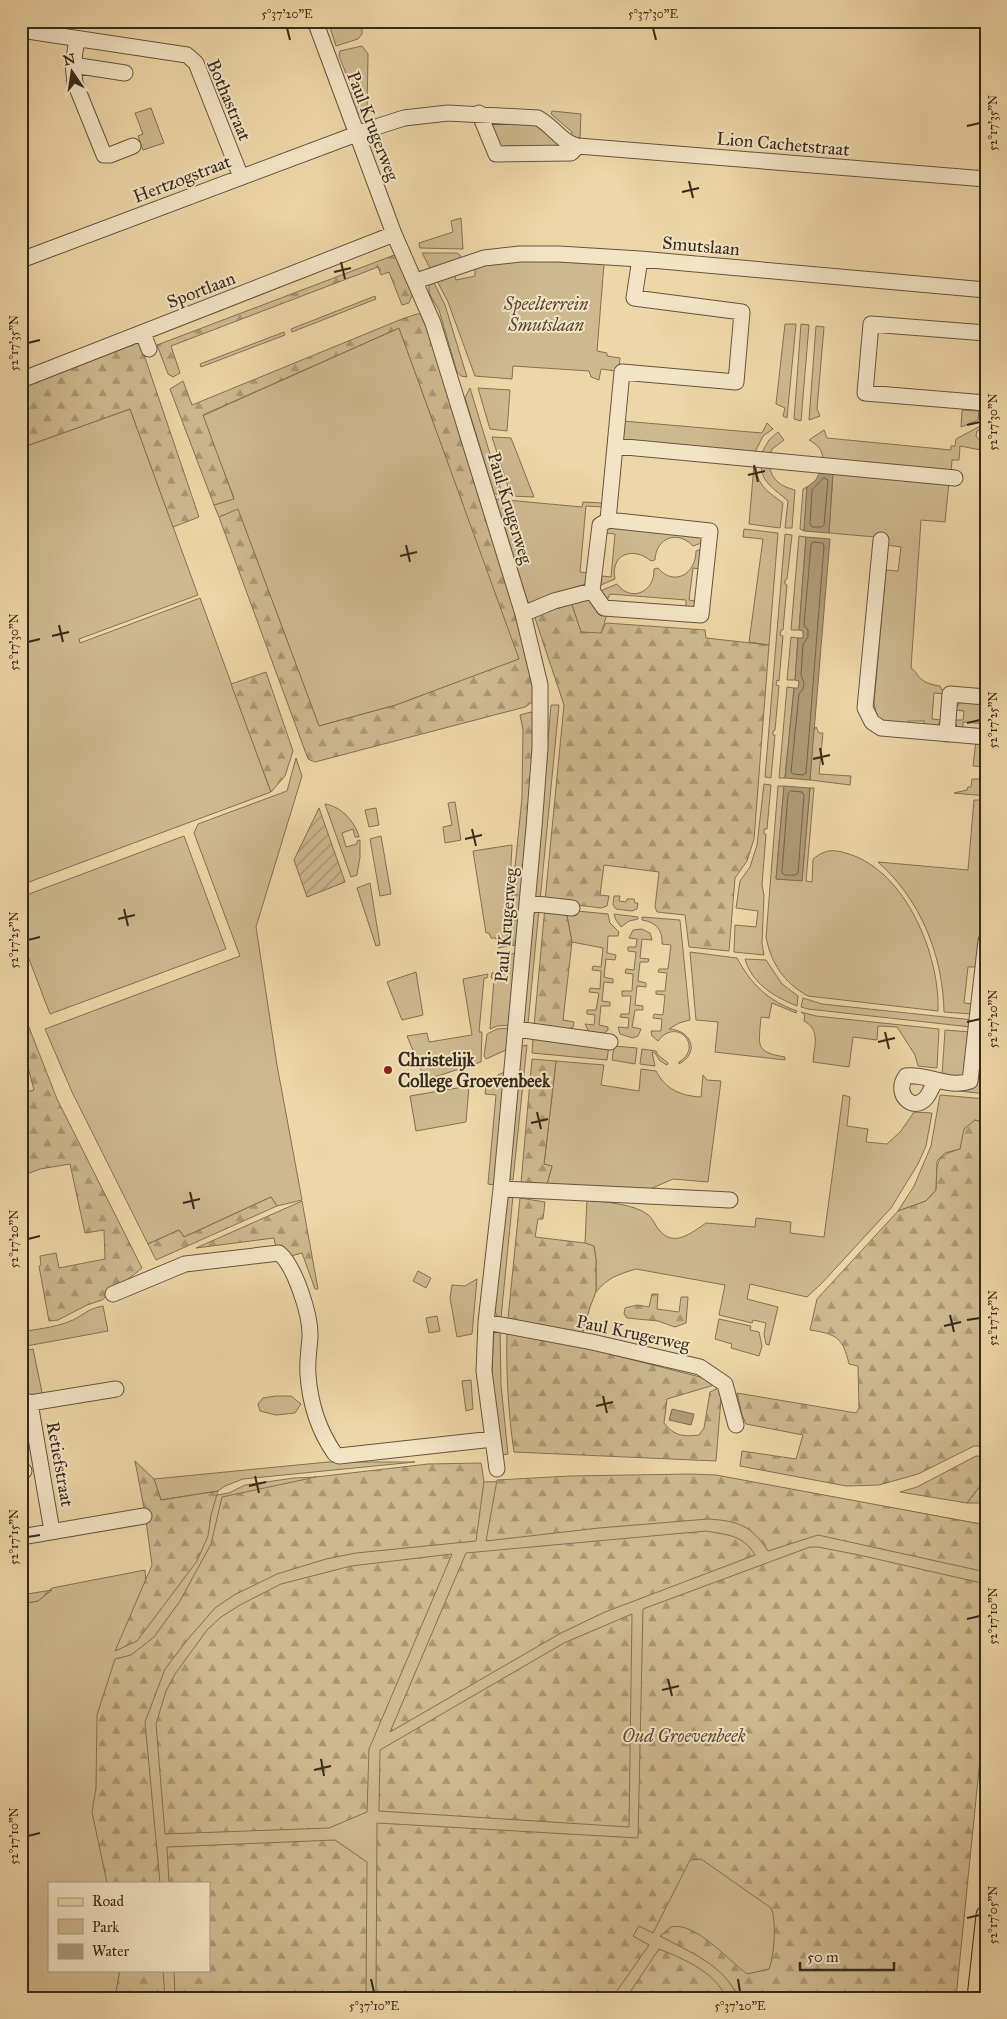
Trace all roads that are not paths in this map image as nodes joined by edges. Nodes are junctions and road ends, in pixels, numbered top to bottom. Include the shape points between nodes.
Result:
1 (316, 21) edge
2 (21, 30) edge
3 (77, 39) junction
4 (72, 65) junction
5 (125, 73) dead end
6 (479, 113) junction
7 (356, 134) junction
8 (133, 146) dead end
9 (578, 146) junction
10 (240, 177) junction
11 (986, 180) edge
12 (394, 234) junction
13 (640, 259) junction
14 (21, 260) edge
15 (416, 281) junction
16 (986, 290) edge
17 (143, 333) junction
18 (986, 333) edge
19 (149, 349) dead end
20 (21, 380) edge
21 (986, 403) edge
22 (615, 446) junction
23 (955, 478) dead end
24 (608, 520) junction
25 (881, 540) dead end
26 (592, 590) junction
27 (523, 614) junction
28 (986, 696) edge
29 (947, 734) junction
30 (986, 737) edge
31 (527, 903) junction
32 (572, 908) dead end
33 (986, 942) edge
34 (516, 1029) junction
35 (610, 1042) dead end
36 (936, 1081) dead end
37 (502, 1190) junction
38 (730, 1200) dead end
39 (113, 1294) dead end
40 (486, 1322) junction
41 (116, 1389) dead end
42 (26, 1401) edge
43 (736, 1425) dead end
44 (493, 1439) junction
45 (497, 1469) dead end
46 (144, 1516) dead end
47 (52, 1531) junction
48 (21, 1537) edge
49 (986, 1915) edge
50 (978, 1998) edge

1 - 7 street, Paul Krugerweg
2 - 3 street, Bothastraat
3 - 4 street
3 - 10 street, Bothastraat via 186,55 196,63
4 - 5 street
4 - 8 street via 75,83 104,154 110,155
6 - 7 street, Lion Cachetstraat via 404,118
6 - 9 street, Lion Cachetstraat via 538,118 548,123 569,144
6 - 9 street, Lion Cachetstraat via 496,154 571,153
7 - 10 street, Hertzogstraat
7 - 12 street, Paul Krugerweg
9 - 11 street, Lion Cachetstraat
10 - 14 street, Hertzogstraat
12 - 15 street, Paul Krugerweg
12 - 17 street, Sportlaan
13 - 15 street, Smutslaan via 520,254 484,258
13 - 16 street, Smutslaan
13 - 22 street via 634,298 742,312 736,382 622,372
15 - 27 street, Paul Krugerweg via 436,333
17 - 19 street
17 - 20 street, Sportlaan
18 - 21 street via 871,324 865,393
22 - 23 street
22 - 24 street
24 - 26 street via 600,525
24 - 26 street via 710,531 701,615 604,608
25 - 29 street via 865,708 872,722 881,728
26 - 27 street
27 - 31 street, Paul Krugerweg via 540,685 541,706
28 - 29 street via 950,694
29 - 30 street
31 - 32 street
31 - 34 street, Paul Krugerweg
33 - 36 street via 970,1081
34 - 35 street
34 - 37 street, Paul Krugerweg
37 - 38 street
37 - 40 street, Paul Krugerweg
39 - 44 street via 185,1264 279,1253 286,1258 304,1300 310,1336 307,1356 312,1402 335,1454
40 - 43 street, Paul Krugerweg via 700,1367 726,1384
40 - 44 street, Paul Krugerweg via 484,1371
41 - 42 street, Retiefstraat
42 - 47 street, Retiefstraat
44 - 45 street, Paul Krugerweg
46 - 47 street, Retiefstraat
47 - 48 street, Retiefstraat
49 - 50 main road

